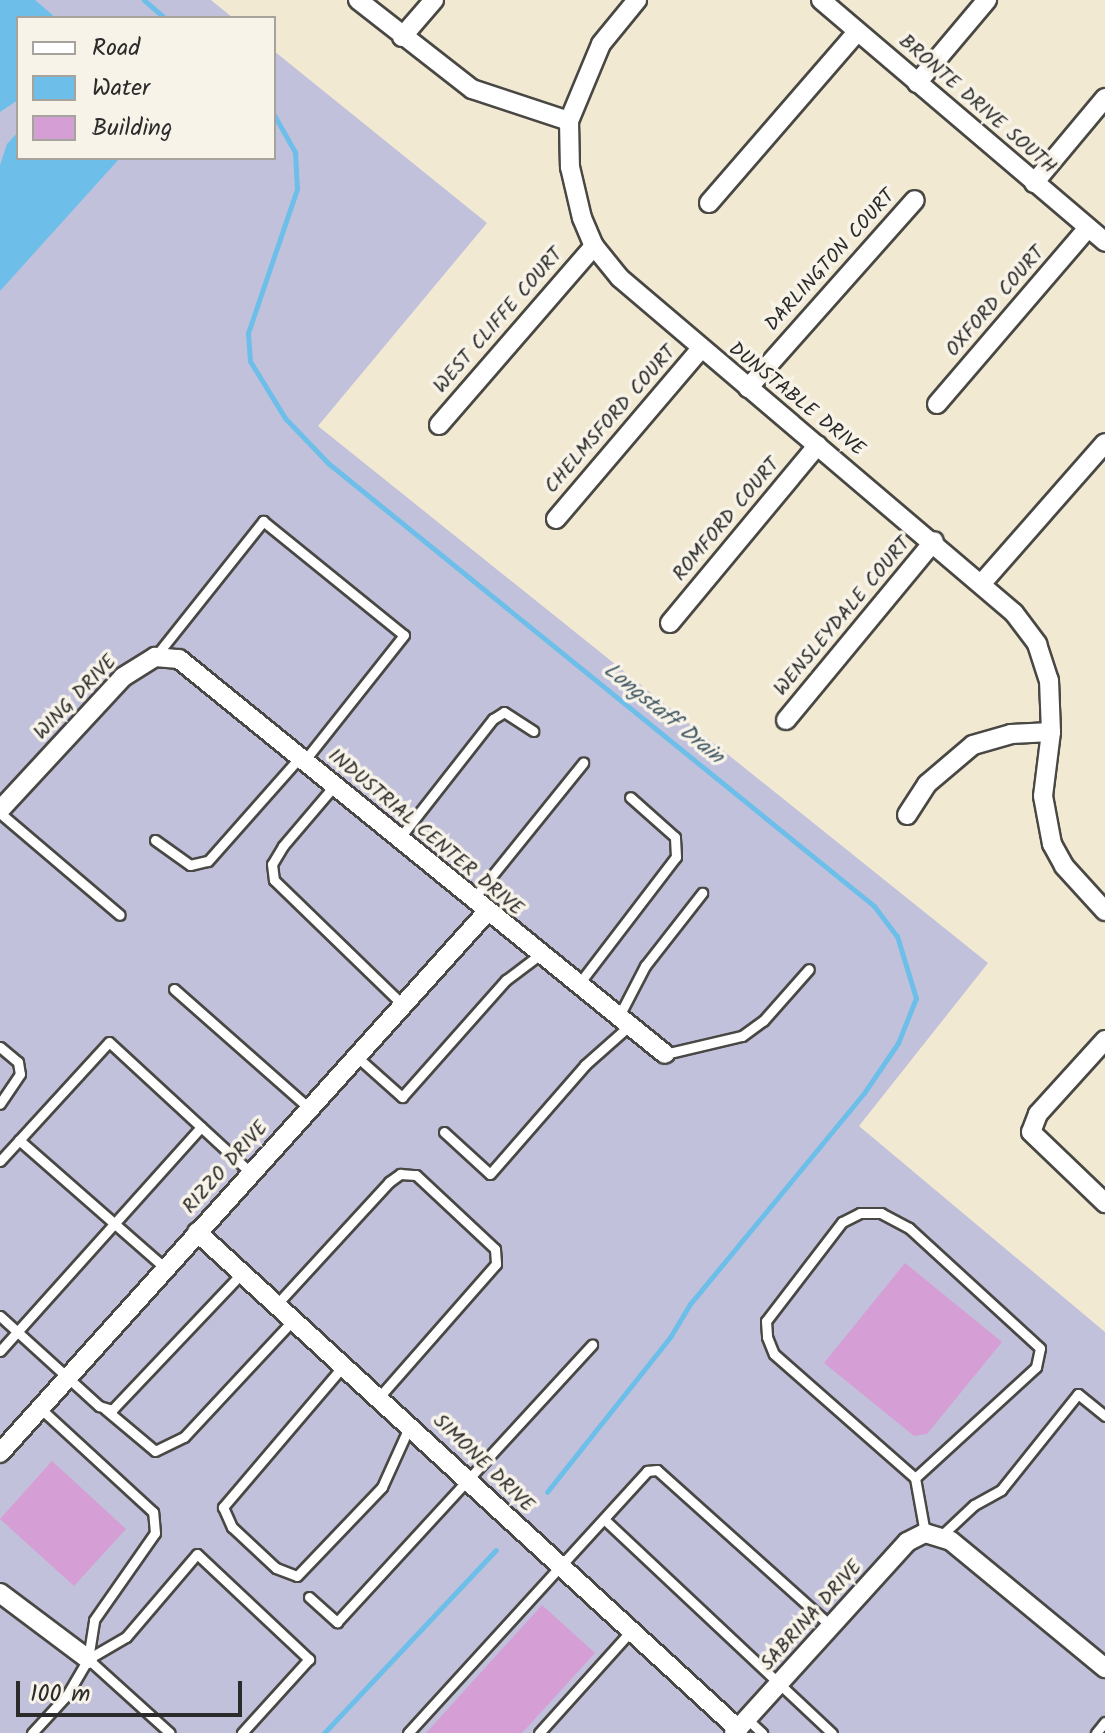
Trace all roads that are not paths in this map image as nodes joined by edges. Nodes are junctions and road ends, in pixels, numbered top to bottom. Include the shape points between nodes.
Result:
1 (358, 0) edge
2 (434, 0) edge
3 (637, 0) edge
4 (821, 0) edge
5 (987, 0) edge
6 (857, 32) junction
7 (402, 37) junction
8 (917, 83) junction
9 (1105, 98) edge
10 (569, 121) junction
11 (1034, 183) junction
12 (915, 200) dead end
13 (709, 203) dead end
14 (1088, 228) junction
15 (1105, 242) edge
16 (594, 246) junction
17 (700, 350) junction
18 (748, 388) junction
19 (937, 404) dead end
20 (439, 425) dead end
21 (1105, 443) edge
22 (818, 445) junction
23 (556, 519) dead end
24 (934, 541) junction
25 (982, 583) junction
26 (670, 623) dead end
27 (155, 657) junction
28 (786, 720) dead end
29 (533, 731) dead end
30 (1051, 732) junction
31 (302, 759) junction
32 (583, 763) dead end
33 (334, 786) junction
34 (630, 797) dead end
35 (0, 812) edge
36 (907, 815) dead end
37 (155, 840) dead end
38 (398, 840) junction
39 (702, 893) dead end
40 (479, 907) junction
41 (1105, 911) edge
42 (120, 915) dead end
43 (539, 955) junction
44 (809, 969) dead end
45 (578, 985) junction
46 (174, 989) dead end
47 (403, 1005) junction
48 (624, 1022) junction
49 (1105, 1040) edge
50 (0, 1047) edge
51 (665, 1054) joint
52 (356, 1056) junction
53 (0, 1104) edge
54 (309, 1108) junction
55 (201, 1127) junction
56 (444, 1132) dead end
57 (19, 1140) junction
58 (0, 1161) edge
59 (251, 1173) junction
60 (1105, 1203) edge
61 (114, 1224) junction
62 (197, 1232) junction
63 (165, 1268) junction
64 (243, 1273) junction
65 (277, 1304) junction
66 (0, 1316) edge
67 (294, 1319) junction
68 (17, 1332) junction
69 (592, 1345) dead end
70 (0, 1351) edge
71 (344, 1365) junction
72 (68, 1376) junction
73 (379, 1397) junction
74 (40, 1408) junction
75 (105, 1409) junction
76 (1105, 1416) edge
77 (410, 1425) junction
78 (0, 1453) edge
79 (915, 1478) junction
80 (467, 1482) junction
81 (606, 1521) junction
82 (934, 1534) junction
83 (561, 1568) junction
84 (0, 1593) edge
85 (309, 1597) dead end
86 (832, 1627) junction
87 (631, 1631) junction
88 (88, 1659) junction
89 (1105, 1668) edge
90 (779, 1684) junction
91 (1105, 1722) edge
92 (740, 1727) edge
93 (32, 1733) edge
94 (170, 1733) edge
95 (242, 1733) edge
96 (408, 1733) edge
97 (539, 1733) edge
98 (762, 1733) edge
99 (832, 1733) edge
100 (1096, 1733) edge

1 - 7 street
2 - 7 street
3 - 10 street via 601,44
4 - 6 street, BRONTE DRIVE SOUTH
5 - 8 street
6 - 8 street, BRONTE DRIVE SOUTH
6 - 13 street
7 - 10 street via 472,89
8 - 11 street, BRONTE DRIVE SOUTH
9 - 11 street
10 - 16 street, DUNSTABLE DRIVE via 574,192
11 - 14 street, BRONTE DRIVE SOUTH
12 - 18 street, DARLINGTON COURT
14 - 15 street, BRONTE DRIVE SOUTH
14 - 19 street, OXFORD COURT
16 - 17 street, DUNSTABLE DRIVE via 649,306
16 - 20 street, WEST CLIFFE COURT
17 - 18 street, DUNSTABLE DRIVE
17 - 23 street, CHELMSFORD COURT
18 - 22 street, DUNSTABLE DRIVE
21 - 25 street
22 - 24 street, DUNSTABLE DRIVE
22 - 26 street, ROMFORD COURT
24 - 25 street, DUNSTABLE DRIVE
24 - 28 street, WENSLEYDALE COURT
25 - 30 street, DUNSTABLE DRIVE via 1037,644 1049,680
27 - 31 street, INDUSTRIAL CENTER DRIVE via 179,659 193,668
27 - 31 lane via 263,521 404,635
27 - 35 street, WING DRIVE via 123,677
29 - 38 lane via 504,712 493,719
30 - 36 street via 1011,734 973,745 927,784
30 - 41 street, DUNSTABLE DRIVE via 1043,796 1052,844 1064,866
31 - 33 street, INDUSTRIAL CENTER DRIVE
31 - 37 lane via 208,861 190,865
32 - 40 lane
33 - 38 street, INDUSTRIAL CENTER DRIVE
33 - 47 lane via 283,846 272,864 274,880
34 - 45 lane via 675,837 676,857
35 - 42 lane
38 - 40 street, INDUSTRIAL CENTER DRIVE
39 - 48 lane via 645,966
40 - 43 street, INDUSTRIAL CENTER DRIVE
40 - 47 street, RIZZO DRIVE
43 - 45 street, INDUSTRIAL CENTER DRIVE
43 - 52 lane via 506,980 402,1097
44 - 51 lane via 763,1021 742,1036
45 - 48 street, INDUSTRIAL CENTER DRIVE
46 - 54 lane
47 - 52 street, RIZZO DRIVE
48 - 51 street, INDUSTRIAL CENTER DRIVE
48 - 56 lane via 490,1174
49 - 60 street via 1038,1114 1031,1132
50 - 53 lane via 18,1062 20,1074
52 - 54 street, RIZZO DRIVE
54 - 59 street, RIZZO DRIVE
55 - 57 lane via 109,1042
55 - 59 lane
55 - 61 lane
57 - 58 lane
57 - 61 lane
59 - 62 street, RIZZO DRIVE
61 - 63 lane
61 - 68 lane
62 - 63 street, RIZZO DRIVE
62 - 64 street, SIMONE DRIVE
63 - 72 street, RIZZO DRIVE
64 - 65 street, SIMONE DRIVE
64 - 75 lane via 117,1407
65 - 67 street, SIMONE DRIVE
65 - 73 lane via 389,1182 400,1174 416,1175 495,1249 496,1264
66 - 68 lane
67 - 71 street, SIMONE DRIVE
67 - 75 lane via 184,1437 155,1451
68 - 70 lane
68 - 72 lane
69 - 80 lane
71 - 73 street, SIMONE DRIVE
71 - 77 lane via 223,1507 232,1527 276,1568 297,1576 382,1487
72 - 74 street, RIZZO DRIVE
72 - 75 lane
73 - 77 street, SIMONE DRIVE
74 - 78 street, RIZZO DRIVE
74 - 88 lane via 153,1512 155,1533 94,1620
76 - 82 lane via 1078,1394 1001,1490
77 - 80 street, SIMONE DRIVE
79 - 79 lane via 774,1354 767,1337 766,1321 842,1222 860,1213 881,1213 909,1228 1040,1348 1036,1367
79 - 82 lane
80 - 83 street, SIMONE DRIVE
80 - 85 lane via 337,1622
81 - 83 lane
81 - 86 lane via 647,1471 657,1470
81 - 90 lane
82 - 86 street, SABRINA DRIVE via 907,1542
82 - 89 street
83 - 87 street, SIMONE DRIVE
83 - 96 lane
84 - 88 street
86 - 90 street, SABRINA DRIVE
87 - 92 street, SIMONE DRIVE
87 - 97 lane
88 - 93 lane via 67,1695
88 - 94 lane
88 - 95 lane via 126,1637 197,1554 309,1659
90 - 92 street, SABRINA DRIVE
90 - 99 lane
91 - 100 lane
92 - 98 lane

